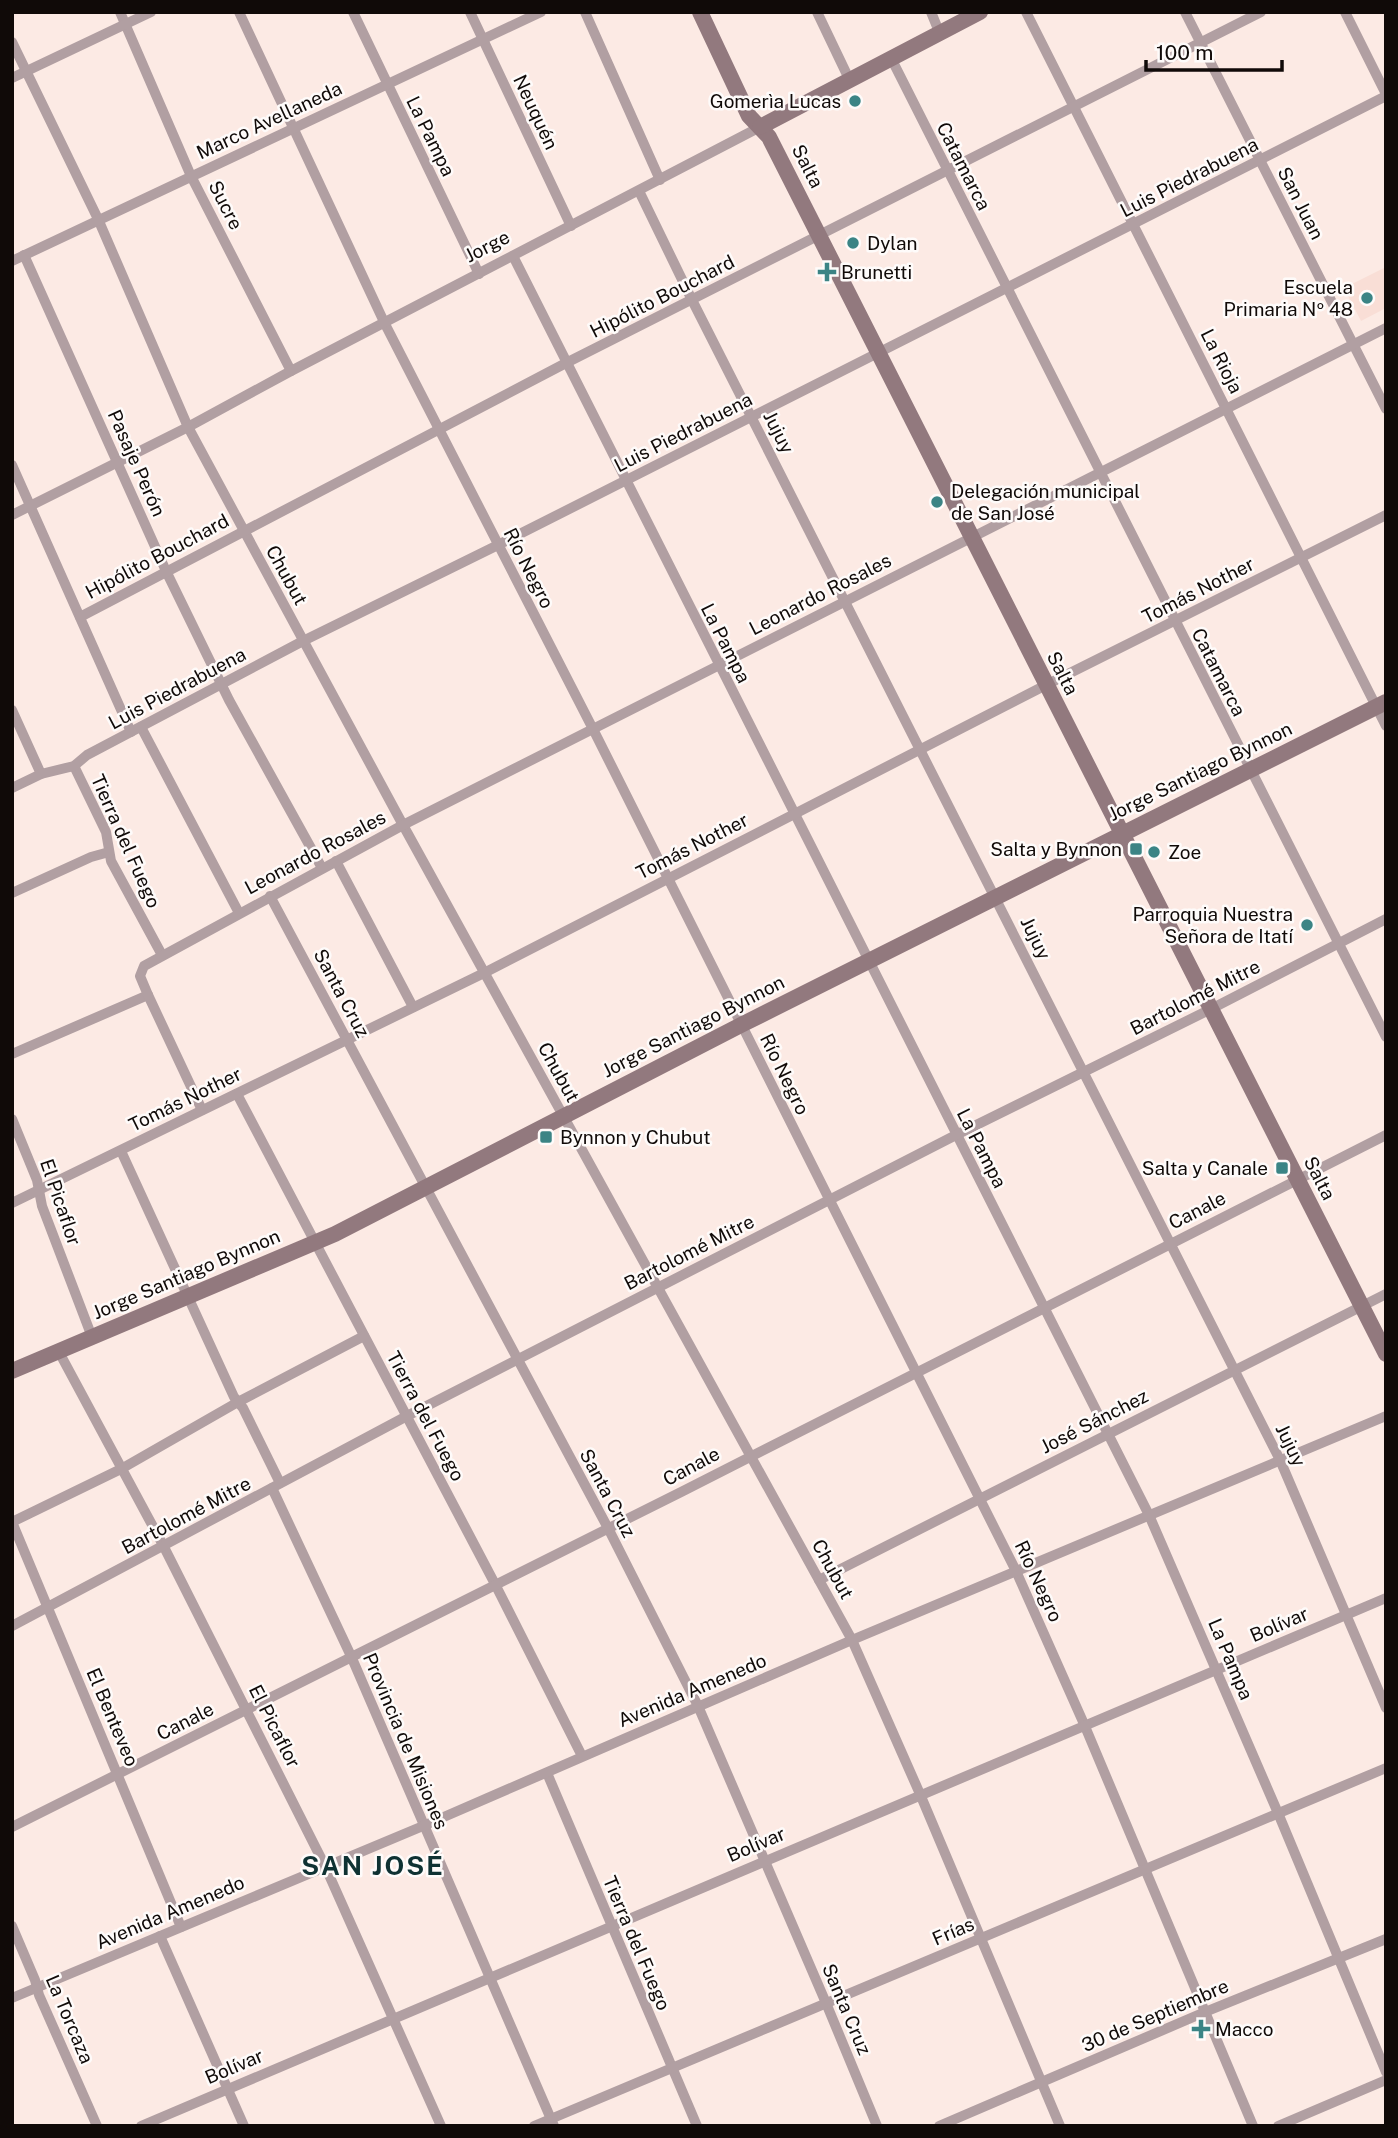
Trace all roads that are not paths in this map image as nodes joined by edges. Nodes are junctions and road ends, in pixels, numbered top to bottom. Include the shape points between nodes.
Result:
1 (120, 12) edge
2 (151, 12) edge
3 (239, 12) edge
4 (353, 12) edge
5 (470, 12) edge
6 (541, 12) edge
7 (585, 12) edge
8 (701, 12) edge
9 (817, 12) edge
10 (931, 12) edge
11 (980, 12) edge
12 (1026, 12) edge
13 (1185, 12) edge
14 (1261, 12) edge
15 (1345, 12) edge
16 (125, 24) junction
17 (940, 34) junction
18 (482, 39) junction
19 (12, 42) edge
20 (1201, 43) junction
21 (891, 58) junction
22 (26, 72) junction
23 (12, 78) edge
24 (850, 81) junction
25 (386, 83) junction
26 (1386, 95) edge
27 (1075, 108) junction
28 (760, 127) junction
29 (294, 128) junction
30 (1261, 161) junction
31 (946, 171) junction
32 (191, 176) junction
33 (660, 180) junction
34 (639, 191) junction
35 (98, 219) junction
36 (1134, 225) junction
37 (571, 226) junction
38 (820, 237) junction
39 (24, 255) junction
40 (513, 256) junction
41 (12, 261) edge
42 (479, 274) junction
43 (1005, 287) junction
44 (692, 300) junction
45 (385, 324) junction
46 (1386, 328) edge
47 (1354, 344) junction
48 (879, 353) junction
49 (566, 363) junction
50 (291, 371) junction
51 (1226, 408) junction
52 (1386, 409) edge
53 (752, 416) junction
54 (188, 427) junction
55 (439, 430) junction
56 (117, 463) junction
57 (12, 465) edge
58 (1099, 473) junction
59 (626, 481) junction
60 (31, 505) junction
61 (12, 515) edge
62 (1386, 515) edge
63 (243, 530) junction
64 (972, 536) junction
65 (498, 545) junction
66 (1300, 558) junction
67 (166, 572) junction
68 (846, 601) junction
69 (80, 617) junction
70 (1174, 622) junction
71 (303, 641) junction
72 (718, 666) junction
73 (1046, 685) junction
74 (222, 686) junction
75 (1381, 704) edge
76 (12, 710) edge
77 (1386, 726) edge
78 (593, 729) junction
79 (136, 730) junction
80 (920, 749) junction
81 (74, 766) junction
82 (1249, 770) junction
83 (41, 774) junction
84 (12, 788) edge
85 (794, 814) junction
86 (403, 825) junction
87 (1121, 833) junction
88 (109, 852) junction
89 (336, 861) junction
90 (321, 868) junction
91 (667, 878) junction
92 (12, 893) edge
93 (270, 896) junction
94 (996, 898) junction
95 (239, 913) junction
96 (1386, 919) edge
97 (1340, 943) junction
98 (162, 955) junction
99 (869, 961) junction
100 (484, 973) junction
101 (148, 995) junction
102 (413, 1007) junction
103 (1211, 1009) junction
104 (741, 1025) junction
105 (1386, 1037) edge
106 (347, 1040) junction
107 (12, 1054) edge
108 (1082, 1072) junction
109 (237, 1094) junction
110 (202, 1110) junction
111 (564, 1116) junction
112 (12, 1119) edge
113 (956, 1135) junction
114 (1386, 1135) edge
115 (121, 1151) junction
116 (1297, 1179) junction
117 (427, 1187) junction
118 (39, 1190) junction
119 (829, 1201) junction
120 (12, 1203) edge
121 (314, 1243) junction
122 (1170, 1244) junction
123 (658, 1288) junction
124 (1386, 1294) edge
125 (187, 1296) junction
126 (1361, 1306) junction
127 (1042, 1308) junction
128 (92, 1336) junction
129 (364, 1336) junction
130 (59, 1352) junction
131 (1386, 1354) edge
132 (517, 1360) junction
133 (1234, 1370) junction
134 (12, 1371) edge
135 (916, 1372) junction
136 (238, 1402) junction
137 (407, 1416) junction
138 (1386, 1416) edge
139 (1107, 1434) junction
140 (750, 1455) junction
141 (1280, 1460) junction
142 (121, 1469) junction
143 (276, 1486) junction
144 (980, 1500) junction
145 (1149, 1515) junction
146 (12, 1522) edge
147 (609, 1530) junction
148 (164, 1547) junction
149 (1016, 1571) junction
150 (819, 1580) junction
151 (495, 1584) junction
152 (1386, 1598) edge
153 (48, 1608) junction
154 (1346, 1615) junction
155 (12, 1626) edge
156 (852, 1640) junction
157 (351, 1657) junction
158 (1216, 1670) junction
159 (698, 1706) junction
160 (1386, 1708) edge
161 (247, 1709) junction
162 (1084, 1724) junction
163 (582, 1756) junction
164 (1386, 1768) edge
165 (547, 1773) junction
166 (119, 1774) junction
167 (920, 1794) junction
168 (1278, 1813) junction
169 (423, 1826) junction
170 (12, 1827) edge
171 (764, 1860) junction
172 (325, 1866) junction
173 (1146, 1870) junction
174 (611, 1925) junction
175 (12, 1926) edge
176 (181, 1927) junction
177 (160, 1936) junction
178 (981, 1938) junction
179 (1386, 1939) edge
180 (1338, 1959) junction
181 (488, 1977) junction
182 (37, 1987) junction
183 (12, 1998) edge
184 (826, 2003) junction
185 (1205, 2012) junction
186 (392, 2018) junction
187 (672, 2069) junction
188 (1386, 2072) edge
189 (1386, 2080) edge
190 (1041, 2082) junction
191 (227, 2088) junction
192 (553, 2122) edge
193 (97, 2126) edge
194 (141, 2126) edge
195 (244, 2126) edge
196 (441, 2126) edge
197 (534, 2126) edge
198 (696, 2126) edge
199 (877, 2126) edge
200 (939, 2126) edge
201 (1059, 2126) edge
202 (1253, 2126) edge
203 (1278, 2126) edge

1 - 16 street, Sucre
2 - 16 street
3 - 29 street, Río Negro
4 - 25 street, La Pampa
5 - 18 street, Neuquén
6 - 18 street, Marco Avellaneda
7 - 33 street
8 - 28 street, Salta via 749,116
9 - 24 street
10 - 17 street
11 - 17 street, Jorge
12 - 27 street, La Rioja
13 - 20 street, San Juan
14 - 20 street, Hipólito Bouchard
15 - 26 street
16 - 22 street
16 - 32 street, Sucre
17 - 21 street, Jorge
18 - 25 street, Marco Avellaneda
18 - 37 street, Neuquén
19 - 22 street, Chubut
20 - 27 street, Hipólito Bouchard
20 - 30 street, San Juan
21 - 24 street, Jorge
21 - 31 street, Catamarca
22 - 23 street
22 - 35 street, Chubut
24 - 28 street, Jorge
25 - 29 street, Marco Avellaneda
25 - 42 street, La Pampa
26 - 30 street, Luis Piedrabuena
27 - 31 street, Hipólito Bouchard
27 - 36 street, La Rioja
28 - 33 street, Jorge
28 - 38 street, Salta
29 - 32 street, Marco Avellaneda
29 - 45 street, Río Negro
30 - 36 street, Luis Piedrabuena
30 - 47 street, San Juan
31 - 38 street, Hipólito Bouchard
31 - 43 street, Catamarca
32 - 35 street, Marco Avellaneda
32 - 50 street, Sucre
33 - 34 street, Jorge
34 - 37 street, Jorge
34 - 44 street, Jujuy
35 - 39 street, Marco Avellaneda
35 - 54 street, Chubut
36 - 43 street, Luis Piedrabuena
36 - 51 street, La Rioja
37 - 40 street, Jorge
38 - 44 street, Hipólito Bouchard
38 - 48 street, Salta
39 - 41 street, Marco Avellaneda
39 - 56 street, Pasaje Perón
40 - 42 street, Jorge
40 - 49 street, La Pampa
42 - 45 street, Jorge
43 - 48 street, Luis Piedrabuena
43 - 58 street, Catamarca
44 - 49 street, Hipólito Bouchard
44 - 53 street, Jujuy
45 - 50 street, Jorge
45 - 55 street, Río Negro
46 - 47 street, Leonardo Rosales
47 - 51 street, Leonardo Rosales
47 - 52 street, San Juan
48 - 53 street, Luis Piedrabuena
48 - 64 street, Salta
49 - 55 street, Hipólito Bouchard
49 - 59 street, La Pampa
50 - 54 street, Jorge
51 - 58 street, Leonardo Rosales
51 - 66 street, La Rioja
53 - 59 street, Luis Piedrabuena
53 - 68 street, Jujuy
54 - 56 street, Jorge
54 - 63 street, Chubut
55 - 63 street, Hipólito Bouchard
55 - 65 street, Río Negro
56 - 60 street, Jorge
56 - 67 street, Pasaje Perón
57 - 60 street
58 - 64 street, Leonardo Rosales
58 - 70 street, Catamarca
59 - 65 street, Luis Piedrabuena
59 - 72 street, La Pampa
60 - 61 street, Jorge
60 - 69 street
62 - 66 street, Tomás Nother
63 - 67 street, Hipólito Bouchard
63 - 71 street, Chubut
64 - 68 street, Leonardo Rosales
64 - 73 street, Salta
65 - 71 street, Luis Piedrabuena
65 - 78 street, Río Negro
66 - 70 street, Tomás Nother
66 - 75 street, La Rioja
67 - 69 street, Hipólito Bouchard
67 - 74 street, Pasaje Perón
68 - 72 street, Leonardo Rosales
68 - 80 street, Jujuy
69 - 79 street
70 - 73 street, Tomás Nother
70 - 82 street, Catamarca
71 - 74 street, Luis Piedrabuena
71 - 86 street, Chubut
72 - 78 street, Leonardo Rosales
72 - 85 street, La Pampa
73 - 80 street, Tomás Nother
73 - 87 street, Salta
74 - 79 street, Luis Piedrabuena
74 - 90 street, Pasaje Perón
75 - 77 street, La Rioja
75 - 82 street, Jorge Santiago Bynnon
76 - 83 street
78 - 86 street, Leonardo Rosales
78 - 91 street, Río Negro
79 - 81 street, Luis Piedrabuena
79 - 95 street
80 - 85 street, Tomás Nother
80 - 94 street, Jujuy
81 - 83 street
81 - 88 street, Tierra del Fuego via 106,832
82 - 87 street, Jorge Santiago Bynnon
82 - 97 street, Catamarca
83 - 84 street
85 - 91 street, Tomás Nother
85 - 99 street, La Pampa
86 - 89 street, Leonardo Rosales
86 - 100 street, Chubut
87 - 94 street, Jorge Santiago Bynnon
87 - 103 street, Salta
88 - 92 street
88 - 98 street, Tierra del Fuego
89 - 90 street, Leonardo Rosales
89 - 102 street
90 - 93 street, Leonardo Rosales
91 - 100 street, Tomás Nother
91 - 104 street, Río Negro
93 - 95 street, Leonardo Rosales
93 - 106 street, Santa Cruz
94 - 99 street, Jorge Santiago Bynnon
94 - 108 street, Jujuy
95 - 98 street, Leonardo Rosales
96 - 97 street, Bartolomé Mitre
97 - 103 street, Bartolomé Mitre
97 - 105 street, Catamarca
98 - 101 street via 140,971
99 - 104 street, Jorge Santiago Bynnon
99 - 113 street, La Pampa
100 - 102 street, Tomás Nother
100 - 111 street, Chubut
101 - 107 street
101 - 110 street
102 - 106 street, Tomás Nother
103 - 108 street, Bartolomé Mitre
103 - 116 street, Salta
104 - 111 street, Jorge Santiago Bynnon
104 - 119 street, Río Negro
106 - 109 street, Tomás Nother
106 - 117 street, Santa Cruz
108 - 113 street, Bartolomé Mitre
108 - 122 street, Jujuy
109 - 110 street, Tomás Nother
109 - 121 street, Tierra del Fuego
110 - 115 street, Tomás Nother
111 - 117 street, Jorge Santiago Bynnon
111 - 123 street, Chubut
112 - 118 street, El Picaflor
113 - 119 street, Bartolomé Mitre
113 - 127 street, La Pampa
114 - 116 street, Canale
115 - 118 street, Tomás Nother
115 - 125 street, Provincia de Misiones
116 - 122 street, Canale
116 - 126 street, Salta
117 - 121 street, Jorge Santiago Bynnon
117 - 132 street, Santa Cruz
118 - 120 street, Tomás Nother
118 - 128 street, El Picaflor
119 - 123 street, Bartolomé Mitre
119 - 135 street, Río Negro
121 - 125 street, Jorge Santiago Bynnon
121 - 129 street, Tierra del Fuego
122 - 127 street, Canale
122 - 133 street, Jujuy
123 - 132 street, Bartolomé Mitre
123 - 140 street, Chubut
124 - 126 street, José Sánchez
125 - 128 street, Jorge Santiago Bynnon
125 - 136 street, Provincia de Misiones
126 - 131 street, Salta
126 - 133 street, José Sánchez
127 - 135 street, Canale
127 - 139 street, La Pampa
128 - 130 street, Jorge Santiago Bynnon
129 - 136 street
129 - 137 street, Tierra del Fuego
130 - 134 street, Jorge Santiago Bynnon
130 - 142 street, El Picaflor
132 - 137 street, Bartolomé Mitre
132 - 147 street, Santa Cruz
133 - 139 street, José Sánchez
133 - 141 street, Jujuy
135 - 140 street, Canale
135 - 144 street, Río Negro
136 - 142 street
136 - 143 street, Provincia de Misiones
137 - 143 street, Bartolomé Mitre
137 - 151 street, Tierra del Fuego
138 - 141 street, Avenida Amenedo
139 - 144 street, José Sánchez
139 - 145 street, La Pampa
140 - 147 street, Canale
140 - 150 street, Chubut
141 - 145 street, Avenida Amenedo
141 - 154 street, Jujuy
142 - 146 street
142 - 148 street, El Picaflor
143 - 148 street, Bartolomé Mitre
143 - 157 street, Provincia de Misiones
144 - 149 street, Río Negro
144 - 150 street, José Sánchez
145 - 149 street, Avenida Amenedo
145 - 158 street, La Pampa
146 - 153 street, El Benteveo
147 - 151 street, Canale
147 - 159 street, Santa Cruz
148 - 153 street, Bartolomé Mitre
148 - 161 street, El Picaflor
149 - 156 street, Avenida Amenedo
149 - 162 street, Río Negro
150 - 156 street, Chubut
151 - 157 street, Canale
151 - 163 street, Tierra del Fuego
152 - 154 street, Bolívar
153 - 155 street, Bartolomé Mitre
153 - 166 street, El Benteveo
154 - 158 street, Bolívar
154 - 160 street, Jujuy
156 - 159 street, Avenida Amenedo
156 - 167 street, Chubut
157 - 161 street, Canale
157 - 169 street, Provincia de Misiones
158 - 162 street, Bolívar
158 - 168 street, La Pampa
159 - 163 street, Avenida Amenedo
159 - 171 street, Santa Cruz
161 - 166 street, Canale
161 - 172 street, El Picaflor
162 - 167 street, Bolívar
162 - 173 street, Río Negro
163 - 165 street, Avenida Amenedo
164 - 168 street, Frías
165 - 169 street, Avenida Amenedo
165 - 174 street, Tierra del Fuego
166 - 170 street, Canale
166 - 176 street, El Benteveo
167 - 171 street, Bolívar
167 - 178 street, Chubut
168 - 173 street, Frías
168 - 180 street, La Pampa
169 - 172 street, Avenida Amenedo
169 - 181 street, Provincia de Misiones
171 - 174 street, Bolívar
171 - 184 street, Santa Cruz
172 - 176 street, Avenida Amenedo
172 - 186 street, El Picaflor
173 - 178 street, Frías
173 - 185 street, Río Negro
174 - 181 street, Bolívar
174 - 187 street, Tierra del Fuego
175 - 182 street, La Torcaza
176 - 177 street, Avenida Amenedo
177 - 182 street, Avenida Amenedo
177 - 191 street
178 - 184 street, Frías
178 - 190 street, Chubut
179 - 180 street, 30 de Septiembre
180 - 185 street, 30 de Septiembre
180 - 188 street, La Pampa
181 - 186 street, Bolívar
181 - 192 street, Provincia de Misiones
182 - 183 street, Avenida Amenedo
182 - 193 street, La Torcaza
184 - 187 street, Frías
184 - 199 street, Santa Cruz
185 - 190 street, 30 de Septiembre
185 - 202 street, Río Negro
186 - 191 street, Bolívar
186 - 196 street, El Picaflor
187 - 192 street, Frías
187 - 198 street, Tierra del Fuego
189 - 203 street
190 - 200 street, 30 de Septiembre
190 - 201 street, Chubut
191 - 194 street, Bolívar
191 - 195 street
192 - 197 street, Frías

